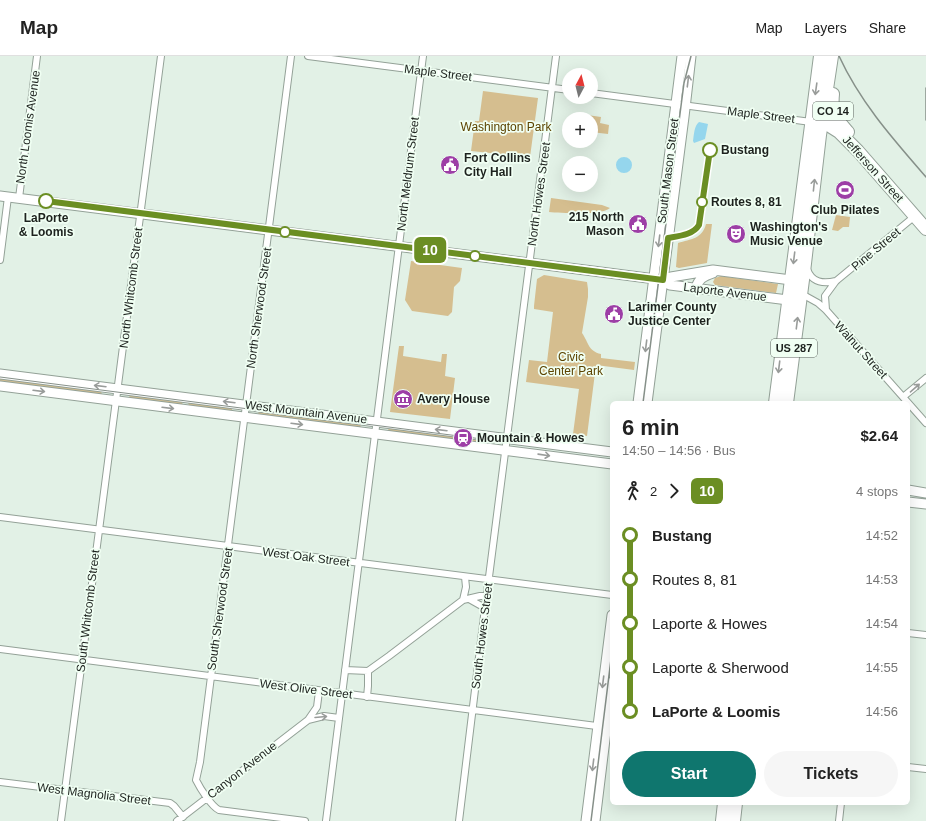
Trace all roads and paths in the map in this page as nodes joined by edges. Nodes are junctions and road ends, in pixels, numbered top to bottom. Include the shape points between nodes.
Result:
1 (37, 56) edge
2 (161, 56) edge
3 (292, 56) edge
4 (308, 56) edge
5 (423, 56) edge
6 (556, 56) edge
7 (682, 56) edge
8 (691, 56) edge
9 (820, 56) edge
10 (832, 60) edge
11 (421, 71) junction
12 (552, 88) junction
13 (562, 89) edge
14 (598, 94) edge
15 (681, 105) junction
16 (816, 123) junction
17 (858, 151) junction
18 (4, 196) edge
19 (18, 198) junction
20 (140, 213) junction
21 (915, 216) junction
22 (926, 229) edge
23 (269, 230) junction
24 (399, 247) junction
25 (0, 260) edge
26 (530, 263) junction
27 (805, 266) junction
28 (742, 273) junction
29 (659, 280) junction
30 (791, 280) junction
31 (836, 281) junction
32 (696, 288) junction
33 (801, 294) junction
34 (788, 300) junction
35 (826, 310) junction
36 (0, 374) edge
37 (926, 378) edge
38 (0, 386) edge
39 (117, 388) junction
40 (903, 397) junction
41 (116, 401) junction
42 (638, 401) edge
43 (647, 401) edge
44 (775, 401) edge
45 (787, 401) edge
46 (907, 401) edge
47 (246, 405) junction
48 (910, 405) edge
49 (244, 417) junction
50 (377, 422) junction
51 (926, 423) edge
52 (375, 434) junction
53 (507, 439) junction
54 (506, 450) junction
55 (610, 452) edge
56 (610, 464) edge
57 (910, 490) edge
58 (922, 492) edge
59 (910, 498) edge
60 (910, 501) edge
61 (926, 504) edge
62 (0, 517) edge
63 (98, 530) junction
64 (228, 547) junction
65 (359, 563) junction
66 (465, 577) junction
67 (489, 580) junction
68 (610, 595) edge
69 (486, 596) junction
70 (466, 600) junction
71 (485, 608) junction
72 (910, 633) edge
73 (926, 635) edge
74 (610, 647) edge
75 (0, 649) edge
76 (81, 660) junction
77 (345, 670) junction
78 (368, 671) junction
79 (211, 677) junction
80 (319, 691) junction
81 (342, 694) junction
82 (610, 695) edge
83 (367, 697) junction
84 (473, 710) junction
85 (339, 718) junction
86 (308, 720) junction
87 (605, 727) edge
88 (910, 767) edge
89 (926, 769) edge
90 (0, 782) edge
91 (64, 790) junction
92 (207, 797) junction
93 (724, 805) edge
94 (736, 805) edge
95 (842, 805) edge
96 (183, 817) junction
97 (61, 821) edge
98 (177, 821) edge
99 (305, 821) edge
100 (326, 821) edge
101 (459, 821) edge
102 (586, 821) edge
103 (594, 821) edge
104 (722, 821) edge
105 (734, 821) edge
106 (839, 821) edge

1 - 19 street, North Loomis Avenue
2 - 20 street, North Whitcomb Street
3 - 23 street, North Sherwood Street
4 - 11 street, Maple Street
5 - 11 street, North Meldrum Street
6 - 12 street, North Howes Street
7 - 15 street
15 -> 8 street
9 -> 16 highway, US 287
10 - 16 highway, US 287
10 - 17 highway, CO 14 via 832,110 855,140
11 - 12 street, Maple Street
11 - 24 street, North Meldrum Street
12 - 13 street, Maple Street
12 - 26 street, North Howes Street
14 - 15 street, Maple Street
15 - 16 street, Maple Street
15 - 29 street
16 - 17 highway, Jefferson Street / CO 14 via 836,129
27 -> 16 highway, US 287
16 -> 30 highway, US 287
17 - 21 highway, Jefferson Street / CO 14
18 - 19 street, Laporte Avenue
18 - 25 street, North Loomis Avenue
19 - 20 street, Laporte Avenue
20 - 23 street, Laporte Avenue
20 - 39 street, North Whitcomb Street
21 - 22 highway, Jefferson Street / CO 14
21 - 31 street, Pine Street
23 - 24 street, Laporte Avenue
23 - 47 street, North Sherwood Street
24 - 26 street, Laporte Avenue
24 - 50 street, North Meldrum Street
26 - 29 street, Laporte Avenue
26 - 53 street, North Howes Street
27 - 31 street via 814,280 823,283
27 - 33 highway, US 287
28 - 29 street, Laporte Avenue via 713,270
28 - 30 street, Laporte Avenue
28 - 32 street via 713,273 701,278
29 - 32 street, Laporte Avenue via 670,285
29 -> 42 street
29 - 43 street
30 - 33 street
30 - 34 highway, US 287
31 - 35 street, Pine Street via 826,296
32 - 34 street, Laporte Avenue
33 - 34 street
33 - 35 street, Walnut Street
45 -> 33 highway, US 287
34 -> 44 highway, US 287
35 - 40 street, Walnut Street
39 -> 36 street, West Mountain Avenue
40 -> 37 street
38 -> 41 street, West Mountain Avenue
39 - 41 street, North Whitcomb Street
47 -> 39 street, West Mountain Avenue
40 - 46 street, Walnut Street
41 -> 49 street, West Mountain Avenue
41 - 63 street, South Whitcomb Street
47 - 49 street, North Sherwood Street
47 - 50 street, West Mountain Avenue
48 - 51 street, Walnut Street
49 -> 52 street, West Mountain Avenue
49 - 64 street, South Sherwood Street
50 - 52 street, North Meldrum Street
53 -> 50 street, West Mountain Avenue
52 - 54 street, West Mountain Avenue
52 - 65 street, North Meldrum Street
53 - 54 street, North Howes Street
53 - 55 street, West Mountain Avenue
54 -> 56 street, West Mountain Avenue
54 - 67 street, South Howes Street
57 - 58 street
58 - 59 street
60 - 61 street
62 - 63 street, West Oak Street
63 - 64 street, West Oak Street
63 - 76 street, South Whitcomb Street
64 - 65 street, West Oak Street
64 - 79 street, South Sherwood Street
65 - 66 street, West Oak Street
65 - 77 street, North Meldrum Street
66 - 67 street, West Oak Street
66 - 70 street
67 - 68 street, West Oak Street
67 - 69 street, South Howes Street
69 - 70 street
69 - 71 street, South Howes Street
70 - 71 street
70 - 78 street
71 - 84 street, South Howes Street
72 - 73 street
74 -> 87 street
75 - 76 street, West Olive Street
76 - 79 street, West Olive Street
76 - 91 street, South Whitcomb Street
77 - 78 street
77 - 81 street, North Meldrum Street
78 - 83 street
79 - 80 street, West Olive Street
79 - 92 street, South Sherwood Street via 196,780
80 - 81 street, West Olive Street
80 - 86 street, Canyon Avenue via 317,707
81 - 83 street, West Olive Street
81 - 85 street, North Meldrum Street
82 - 87 street
83 - 84 street, West Olive Street
84 - 87 street, West Olive Street
84 - 101 street, South Howes Street
86 -> 85 street, Canyon Avenue via 324,716
85 - 100 street, North Meldrum Street
86 - 92 street, Canyon Avenue
87 -> 102 street
87 - 103 street
88 - 89 street
90 - 91 street, West Magnolia Street
91 - 96 street, West Magnolia Street via 170,803
91 - 97 street, South Whitcomb Street
92 - 96 street, Canyon Avenue
92 - 99 street via 219,810
93 - 104 highway
94 - 105 highway
95 - 106 street
96 - 98 street, Canyon Avenue

